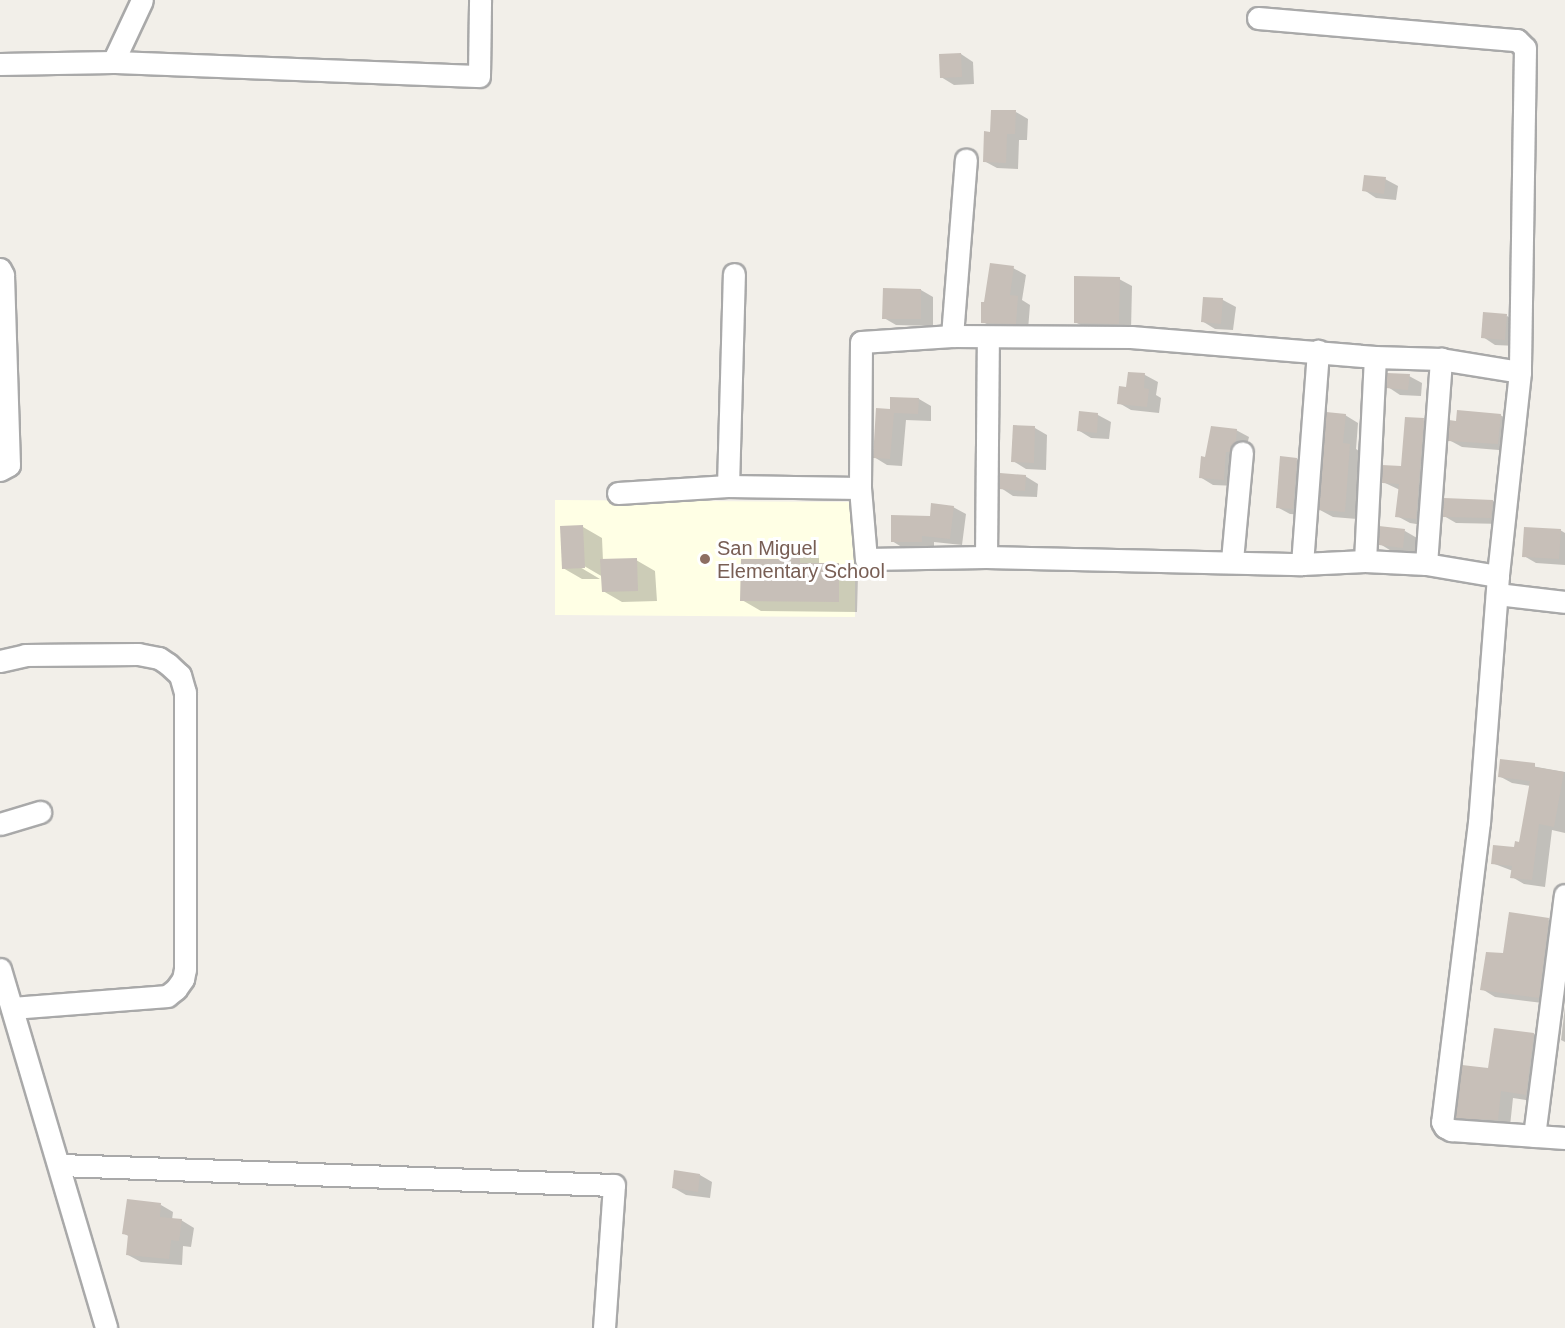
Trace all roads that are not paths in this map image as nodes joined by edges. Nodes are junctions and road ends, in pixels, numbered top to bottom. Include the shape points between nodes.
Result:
1 (142, 0) edge
2 (480, 0) edge
3 (1258, 18) dead end
4 (113, 62) junction
5 (0, 64) edge
6 (966, 160) dead end
7 (0, 269) edge
8 (734, 274) dead end
9 (952, 336) junction
10 (988, 338) junction
11 (1318, 351) junction
12 (1375, 357) junction
13 (1441, 359) junction
14 (1520, 372) junction
15 (1242, 452) dead end
16 (0, 470) edge
17 (728, 486) junction
18 (860, 488) junction
19 (618, 493) dead end
20 (986, 557) junction
21 (1232, 560) junction
22 (1365, 561) junction
23 (1302, 564) junction
24 (1426, 564) junction
25 (1497, 585) junction
26 (1565, 602) edge
27 (0, 661) edge
28 (40, 812) dead end
29 (0, 824) edge
30 (1565, 895) edge
31 (0, 969) edge
32 (12, 1008) junction
33 (1534, 1136) junction
34 (1565, 1138) edge
35 (60, 1165) junction
36 (106, 1328) edge
37 (604, 1328) edge

1 - 4 street
2 - 4 street via 479,76
3 - 14 street via 1518,40 1525,48
4 - 5 street
6 - 9 street
7 - 16 street via 9,465
8 - 17 street
9 - 10 street
9 - 18 street via 861,342
10 - 11 street via 1131,337
10 - 20 street
11 - 12 street
11 - 23 street
12 - 13 street
12 - 22 street
13 - 14 street
13 - 24 street
14 - 25 street
15 - 21 street
17 - 18 street
17 - 19 street
18 - 20 street via 866,559
20 - 21 street
21 - 23 street
22 - 23 street
22 - 24 street
24 - 25 street
25 - 26 street
25 - 33 street via 1479,822 1442,1122 1445,1127
27 - 32 street via 25,655 138,654 168,664 180,675 185,692 183,979 167,996
28 - 29 street
30 - 33 street
31 - 32 street
32 - 35 street
33 - 34 street
35 - 36 street
35 - 37 street via 614,1185

